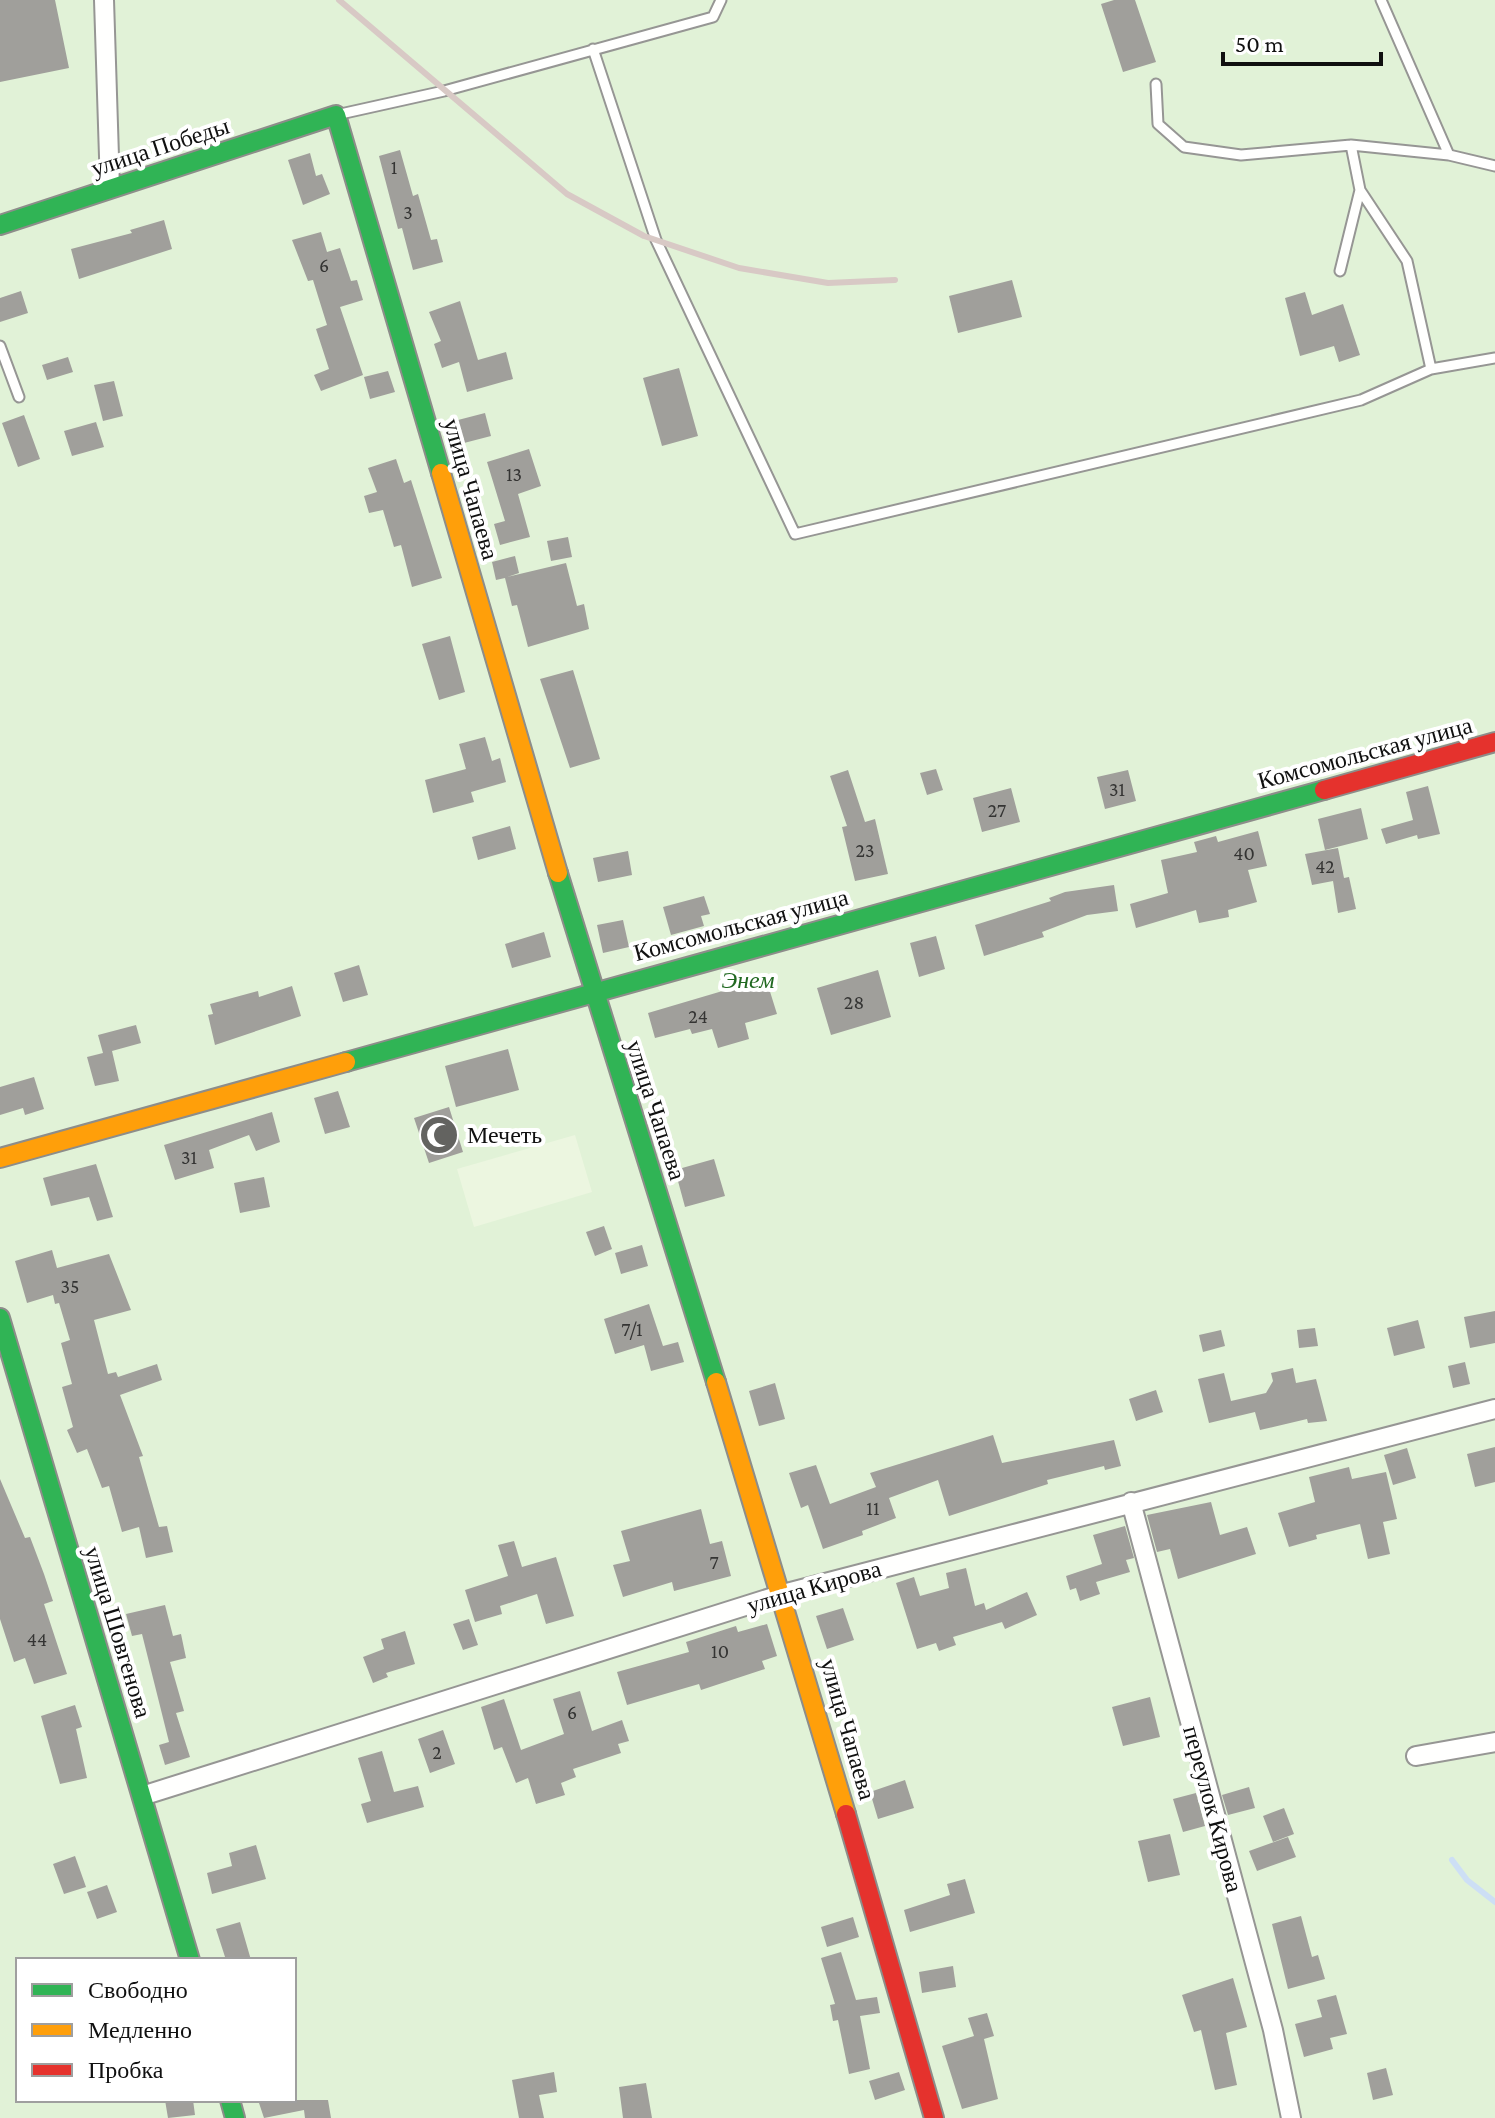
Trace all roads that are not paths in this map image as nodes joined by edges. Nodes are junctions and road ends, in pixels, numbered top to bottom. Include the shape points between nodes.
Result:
1 (104, 0) edge
2 (721, 0) edge
3 (1381, 0) edge
4 (593, 49) junction
5 (1156, 84) dead end
6 (336, 115) junction
7 (1351, 145) junction
8 (1449, 155) junction
9 (1495, 166) edge
10 (110, 188) junction
11 (1360, 190) junction
12 (0, 225) edge
13 (1340, 271) dead end
14 (0, 346) edge
15 (1495, 358) edge
16 (1431, 369) junction
17 (19, 397) dead end
18 (1495, 742) edge
19 (593, 991) junction
20 (0, 1158) edge
21 (0, 1318) edge
22 (1495, 1409) edge
23 (1131, 1502) junction
24 (783, 1594) junction
25 (1495, 1742) edge
26 (1416, 1756) dead end
27 (142, 1796) junction
28 (189, 1958) edge
29 (934, 2118) edge
30 (1291, 2118) edge

1 - 10 street
2 - 4 lane via 713,17
3 - 8 lane
4 - 6 lane
4 - 16 lane via 656,240 795,534 1361,400
5 - 7 lane via 1158,124 1184,147 1241,155
6 - 10 street, улица Победы
6 - 19 street, улица Чапаева
7 - 8 lane
7 - 11 lane
8 - 9 lane
10 - 12 street, улица Победы
11 - 13 lane
11 - 16 lane via 1407,261
14 - 17 lane
15 - 16 lane
18 - 19 street, Комсомольская улица
19 - 20 street, Комсомольская улица
19 - 24 street, улица Чапаева
21 - 27 street, улица Шовгенова
22 - 23 street, улица Кирова
23 - 24 street, улица Кирова
23 - 30 street, переулок Кирова via 1273,2030
24 - 27 street, улица Кирова
24 - 29 street, улица Чапаева
25 - 26 street
27 - 28 street, улица Шовгенова

